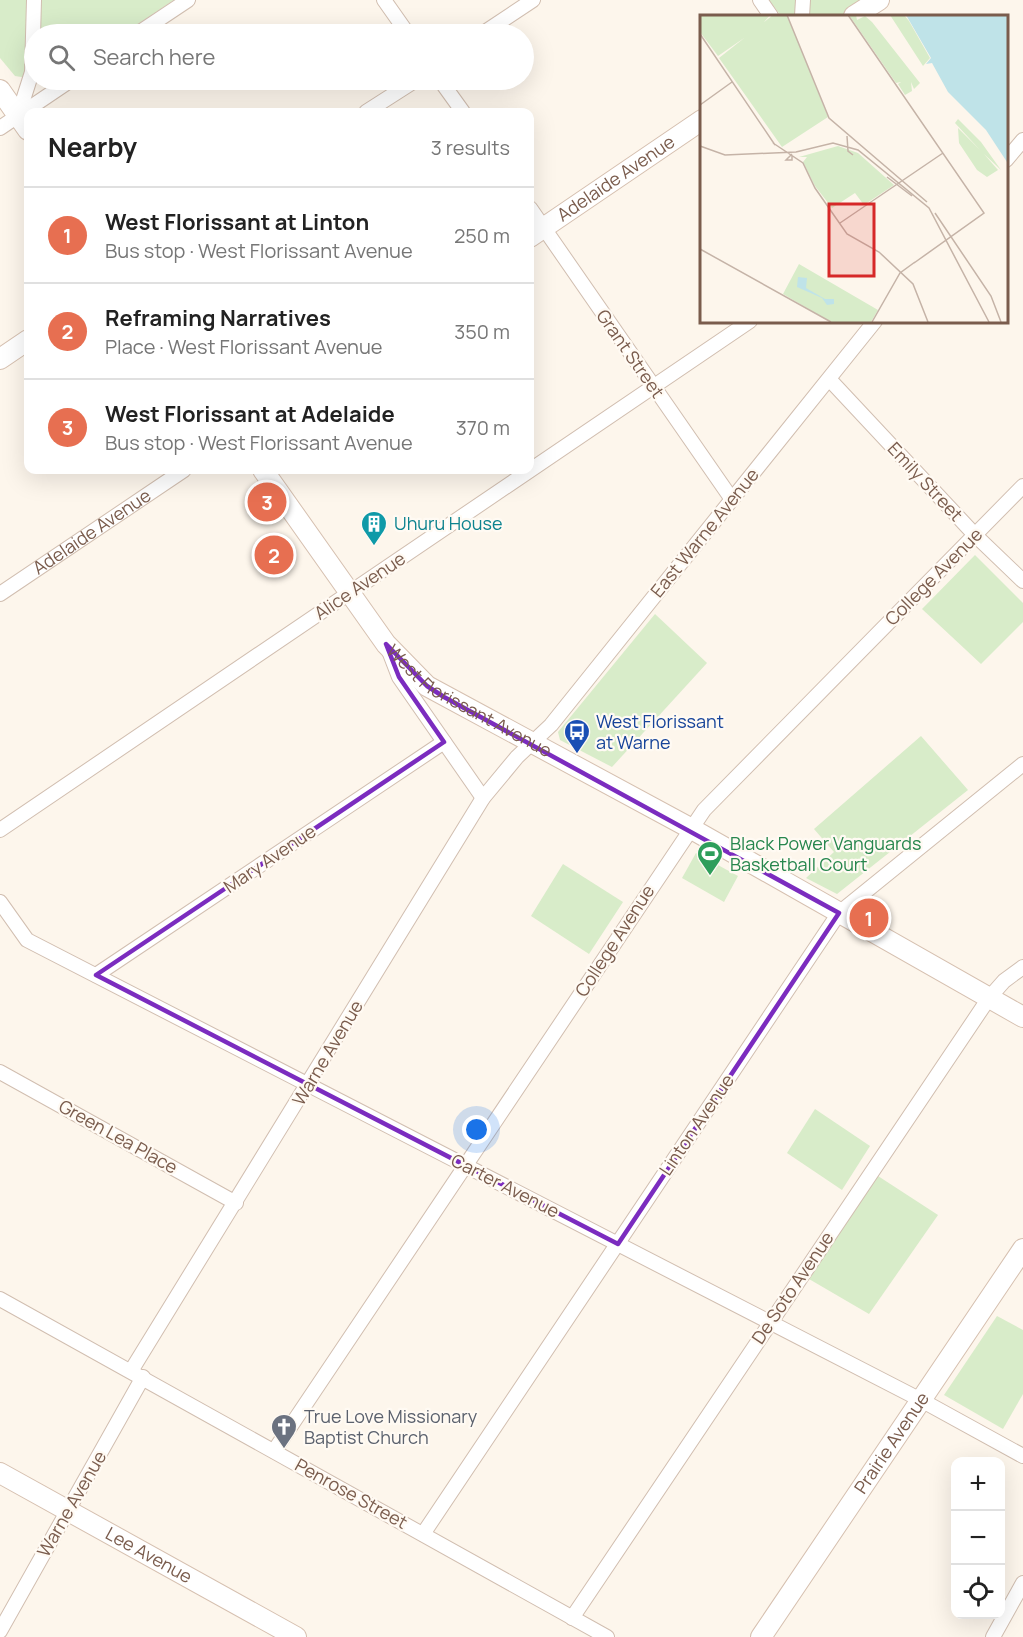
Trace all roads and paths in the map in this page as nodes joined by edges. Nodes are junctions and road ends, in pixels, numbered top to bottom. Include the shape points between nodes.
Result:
1 (34, 0) edge
2 (42, 0) edge
3 (188, 0) edge
4 (384, 0) edge
5 (533, 0) edge
6 (760, 0) edge
7 (803, 0) edge
8 (879, 0) edge
9 (770, 15) edge
10 (802, 15) edge
11 (856, 15) edge
12 (35, 24) joint
13 (152, 24) edge
14 (401, 24) edge
15 (497, 24) edge
16 (0, 90) edge
17 (29, 90) edge
18 (60, 90) edge
19 (400, 90) edge
20 (447, 90) edge
21 (26, 108) edge
22 (40, 108) edge
23 (372, 108) edge
24 (460, 108) edge
25 (700, 121) edge
26 (23, 123) edge
27 (0, 128) edge
28 (1023, 139) edge
29 (1008, 147) edge
30 (1008, 158) edge
31 (536, 233) edge
32 (749, 322) edge
33 (874, 322) edge
34 (24, 343) edge
35 (0, 359) edge
36 (830, 380) junction
37 (652, 387) junction
38 (534, 467) edge
39 (178, 474) edge
40 (266, 474) edge
41 (524, 474) edge
42 (1023, 486) edge
43 (731, 498) junction
44 (975, 535) junction
45 (1023, 581) edge
46 (351, 592) junction
47 (0, 594) edge
48 (386, 644) junction
49 (444, 742) junction
50 (533, 743) junction
51 (1023, 764) edge
52 (483, 798) junction
53 (690, 828) junction
54 (0, 830) edge
55 (0, 905) edge
56 (839, 913) junction
57 (1023, 967) edge
58 (96, 975) junction
59 (989, 998) junction
60 (1023, 1017) edge
61 (0, 1072) edge
62 (309, 1085) junction
63 (467, 1166) junction
64 (236, 1203) junction
65 (618, 1244) junction
66 (1023, 1249) edge
67 (0, 1299) edge
68 (770, 1322) junction
69 (137, 1374) junction
70 (921, 1400) junction
71 (274, 1451) junction
72 (1023, 1456) edge
73 (0, 1473) edge
74 (69, 1510) junction
75 (423, 1534) junction
76 (1023, 1583) edge
77 (572, 1618) junction
78 (0, 1631) edge
79 (296, 1637) edge
80 (607, 1637) edge
81 (761, 1637) edge
82 (993, 1637) edge

1 - 12 street
2 - 12 street
3 - 13 street
4 - 14 street
5 - 15 street
6 - 9 street
7 - 10 street
8 - 11 main road
16 - 26 main road
17 - 21 street
18 - 22 street
19 - 23 street
20 - 24 street
25 - 31 main road, Adelaide Avenue
26 - 27 street
28 - 29 street
28 - 30 street
31 - 37 street, Grant Street
32 - 37 street, Alice Avenue
33 - 36 street, East Warne Avenue
34 - 35 main road
36 - 43 street, East Warne Avenue
36 - 44 street, Emily Street
37 - 38 street, Alice Avenue
37 - 43 street, Grant Street
39 - 47 street, Adelaide Avenue
40 - 46 main road, West Florissant Avenue
41 - 46 street, Alice Avenue
42 - 44 street, College Avenue
43 - 50 street, East Warne Avenue
44 - 45 street, Emily Street
44 - 53 street, College Avenue
46 - 48 main road, West Florissant Avenue
46 - 54 street, Alice Avenue
48 - 49 street via 399,677
48 - 50 main road, West Florissant Avenue via 427,686
49 - 52 street
49 - 58 street, Mary Avenue
50 - 52 street, Warne Avenue
50 - 53 main road, West Florissant Avenue
51 - 56 street, Linton Avenue
52 - 62 street, Warne Avenue
53 - 56 main road, West Florissant Avenue
53 - 63 street, College Avenue
55 - 58 street, Carter Avenue via 27,940
56 - 59 main road, West Florissant Avenue
56 - 65 street, Linton Avenue
57 - 59 street, De Soto Avenue
58 - 62 street, Carter Avenue
59 - 60 main road, West Florissant Avenue
59 - 68 street, De Soto Avenue
61 - 64 street, Green Lea Place
62 - 63 street, Carter Avenue
62 - 64 street, Warne Avenue
63 - 65 street, Carter Avenue
63 - 71 street, College Avenue
64 - 69 street, Warne Avenue
65 - 68 street, Carter Avenue
65 - 75 street, Linton Avenue
66 - 70 main road, Prairie Avenue
67 - 69 street, Penrose Street
68 - 70 street, Carter Avenue
68 - 77 street, De Soto Avenue
69 - 71 street, Penrose Street
69 - 74 street, Warne Avenue
70 - 72 street, Carter Avenue
70 - 81 main road, Prairie Avenue
71 - 75 street, Penrose Street
73 - 74 main road, Lee Avenue
74 - 78 street, Warne Avenue
74 - 79 main road, Lee Avenue
75 - 77 street, Penrose Street
76 - 82 street
77 - 80 street, Penrose Street

